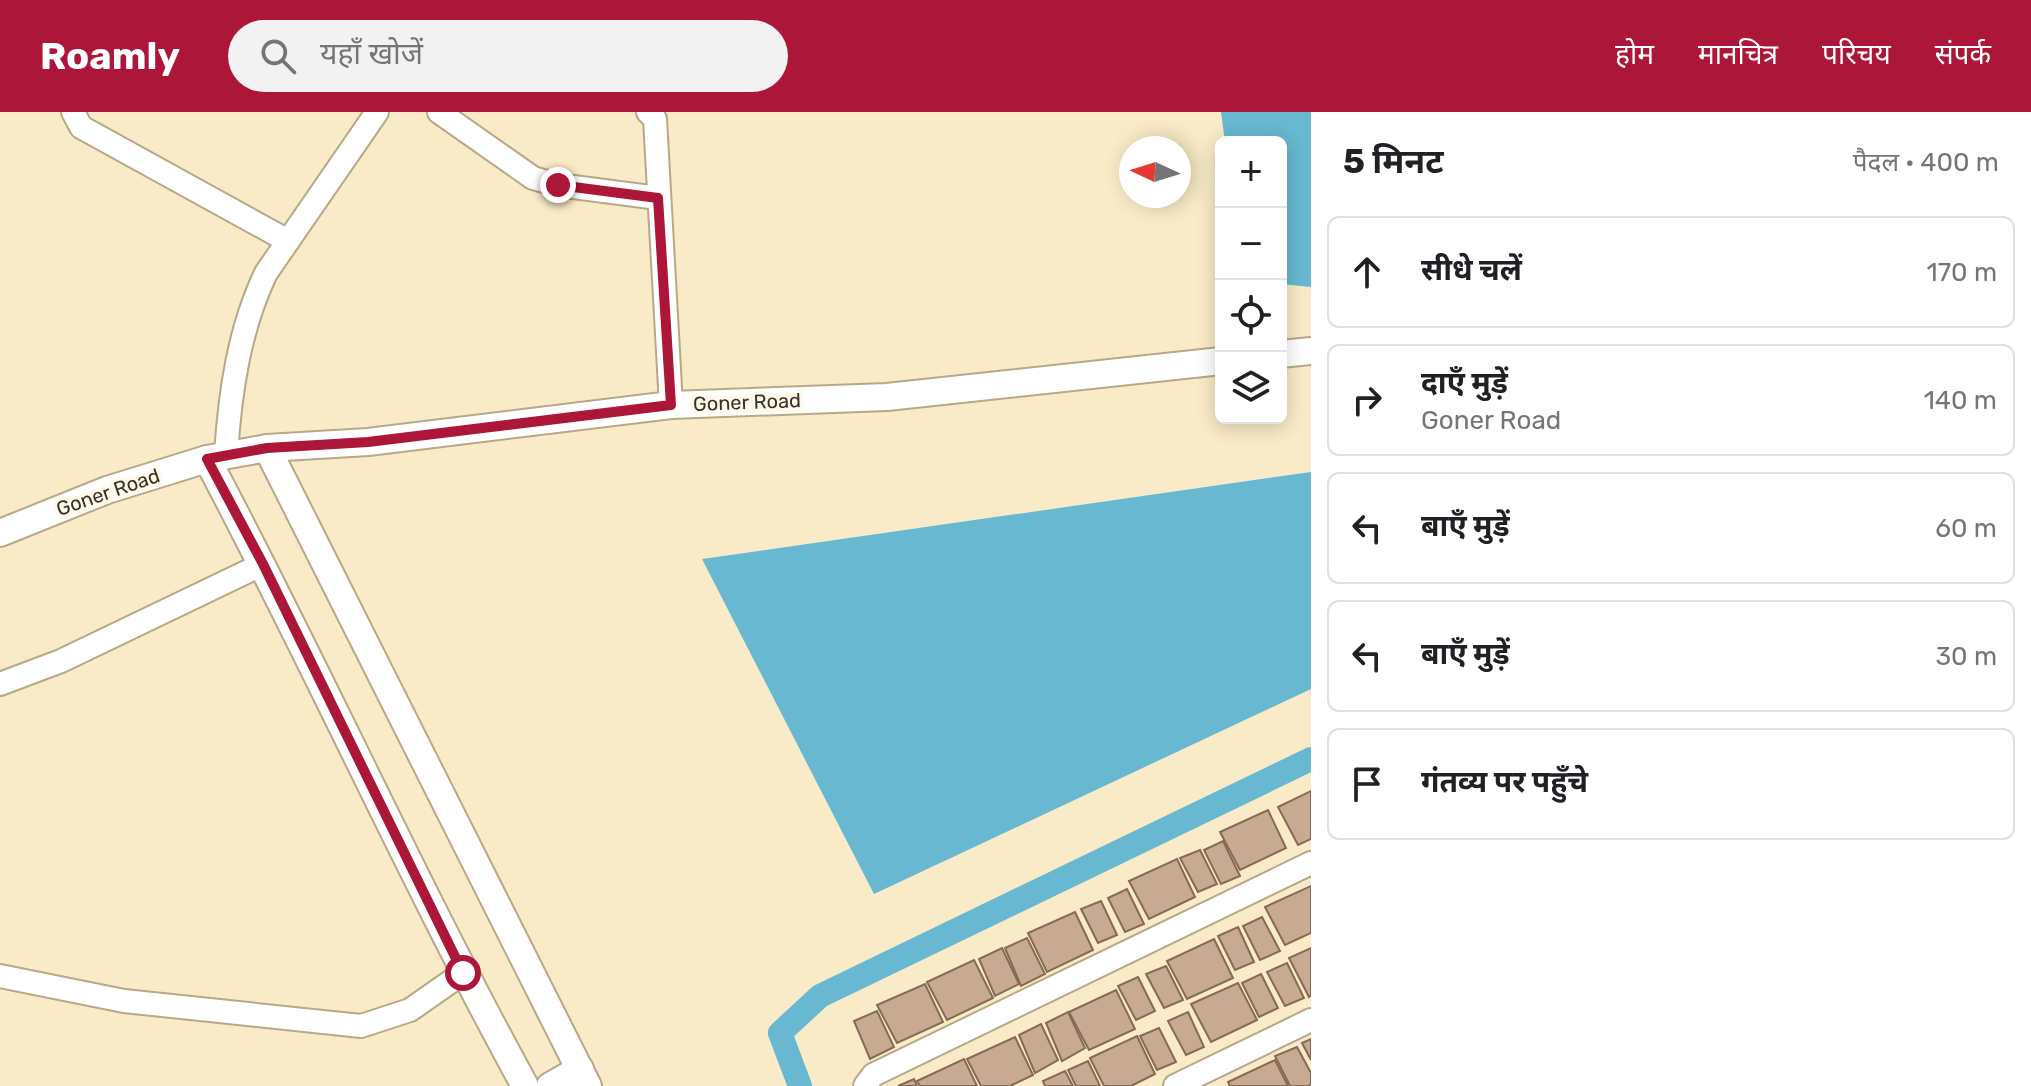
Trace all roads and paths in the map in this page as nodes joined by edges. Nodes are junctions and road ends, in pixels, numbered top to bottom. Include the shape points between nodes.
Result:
1 (73, 112) edge
2 (377, 112) edge
3 (439, 112) edge
4 (653, 114) edge
5 (658, 198) junction
6 (288, 241) junction
7 (1311, 351) edge
8 (1287, 353) edge
9 (1215, 362) edge
10 (671, 405) junction
11 (267, 448) junction
12 (217, 456) junction
13 (7, 524) edge
14 (263, 564) junction
15 (0, 684) edge
16 (1311, 863) edge
17 (463, 973) junction
18 (0, 976) edge
19 (1311, 1020) edge
20 (584, 1077) edge
21 (525, 1086) edge
22 (550, 1086) edge
23 (865, 1086) edge
24 (1175, 1086) edge

1 - 6 street via 81,127
2 - 6 street
3 - 5 street via 533,178
4 - 5 street
5 - 10 street
6 - 12 street via 256,292
7 - 8 street
9 - 10 street, Goner Road via 887,397
10 - 11 street, Goner Road via 368,442
11 - 12 street, Goner Road
11 - 20 street
12 - 13 street, Goner Road
12 - 14 street
14 - 15 street via 61,661
14 - 17 street
16 - 23 street via 873,1075
17 - 18 street via 410,1010 361,1026 124,1001
17 - 21 street
19 - 24 street
20 - 22 street

